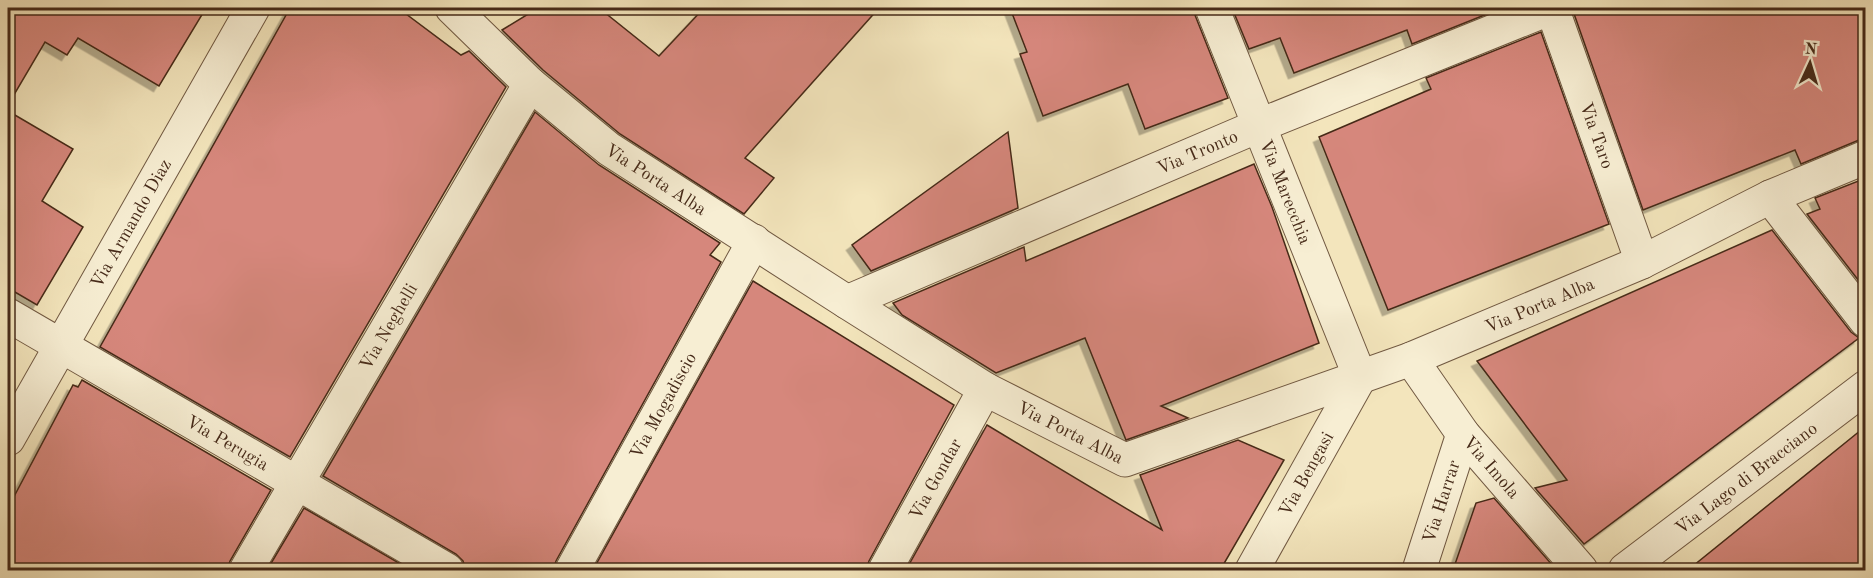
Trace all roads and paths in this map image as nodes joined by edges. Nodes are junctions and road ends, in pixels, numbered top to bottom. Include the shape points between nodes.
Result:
1 (253, 8) edge
2 (452, 8) edge
3 (1212, 8) edge
4 (1551, 8) edge
5 (530, 84) junction
6 (1258, 126) junction
7 (1866, 157) edge
8 (1770, 197) junction
9 (754, 241) junction
10 (1642, 262) junction
11 (847, 303) junction
12 (8, 315) edge
13 (1866, 321) edge
14 (61, 346) junction
15 (1411, 358) junction
16 (1360, 377) junction
17 (1866, 387) edge
18 (985, 389) junction
19 (1463, 434) junction
20 (8, 439) edge
21 (297, 483) junction
22 (246, 570) edge
23 (447, 570) edge
24 (572, 570) edge
25 (885, 570) edge
26 (1251, 570) edge
27 (1419, 570) edge
28 (1581, 570) edge
29 (1625, 570) edge

1 - 14 street, Via Armando Diaz
2 - 5 street, Via Porta Alba
3 - 6 street, Via Marecchia
4 - 6 street, Via Tronto
4 - 10 street, Via Taro
5 - 9 street, Via Porta Alba via 609,149
5 - 21 street, Via Neghelli
6 - 11 street, Via Tronto
6 - 16 street, Via Marecchia
7 - 8 street, Via Porta Alba
8 - 10 street, Via Porta Alba
8 - 13 street
9 - 11 street, Via Porta Alba
9 - 24 street, Via Mogadiscio
10 - 15 street, Via Porta Alba
11 - 18 street, Via Porta Alba
12 - 14 street, Via Perugia
14 - 20 street, Via Armando Diaz
14 - 21 street, Via Perugia
15 - 16 street, Via Porta Alba
15 - 19 street, Via Imola
16 - 18 street, Via Porta Alba via 1125,460
16 - 26 street, Via Bengasi
17 - 29 street, Via Lago di Bracciano
18 - 25 street, Via Gondar
19 - 27 street, Via Harrar
19 - 28 street, Via Imola
21 - 22 street, Via Neghelli
21 - 23 street, Via Perugia

